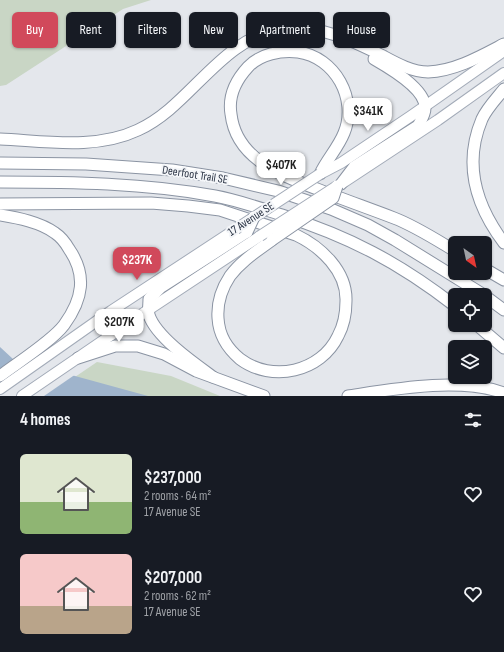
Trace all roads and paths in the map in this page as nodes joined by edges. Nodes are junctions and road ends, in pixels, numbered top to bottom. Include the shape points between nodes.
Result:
1 (325, 32) joint
2 (246, 44) edge
3 (504, 44) edge
4 (504, 51) edge
5 (504, 73) edge
6 (504, 90) edge
7 (425, 107) junction
8 (0, 139) edge
9 (0, 163) edge
10 (320, 174) junction
11 (0, 182) edge
12 (339, 185) junction
13 (0, 204) edge
14 (0, 215) edge
15 (254, 217) joint
16 (242, 230) junction
17 (504, 243) edge
18 (448, 247) edge
19 (492, 273) edge
20 (504, 280) edge
21 (471, 288) edge
22 (448, 301) edge
23 (492, 302) edge
24 (148, 310) junction
25 (504, 310) edge
26 (485, 332) edge
27 (504, 348) edge
28 (78, 358) junction
29 (0, 376) edge
30 (213, 377) junction
31 (0, 389) edge
32 (504, 393) edge
33 (22, 396) edge
34 (264, 396) edge
35 (348, 396) edge

1 - 3 highway via 350,40 404,67 427,72 450,69
1 - 7 highway via 402,77 421,96
2 - 8 highway via 228,54 171,109 137,131 103,141
4 - 7 main road, 17 Avenue SE
5 - 12 main road, 17 Avenue SE
6 - 17 highway via 482,118 475,144 472,171 479,199 491,226
7 - 10 main road, 17 Avenue SE
7 - 12 highway via 418,126 354,167
9 - 21 highway, Deerfoot Trail SE via 86,164 172,170 223,178 278,191 368,225
10 - 15 main road, 17 Avenue SE, bridge
10 - 18 highway via 345,132 348,112 345,89 332,70 321,61 300,52 277,52 257,60 242,73 233,90 230,108 231,120 240,142 253,155 281,175 395,219
11 - 22 highway, Deerfoot Trail SE via 160,189 214,196 253,206 311,224 352,241 418,278
12 - 13 highway, bridge via 333,198 272,240 242,263 221,292 219,326 229,350 248,365 269,372 292,371 315,361 332,346 343,325 346,312 344,284 338,271 331,260 308,240 296,235 220,210 151,203
12 - 24 main road, 17 Avenue SE, bridge
14 - 29 highway via 17,218 54,232 74,256 80,273 81,287 77,303 64,326
15 - 16 highway, bridge
16 - 24 highway via 160,288 149,299
16 - 31 main road, 17 Avenue SE via 50,353
19 - 20 highway
23 - 25 highway, Deerfoot Trail SE
24 - 28 main road, 17 Avenue SE
24 - 30 highway via 154,324 166,338 191,362
26 - 27 highway
28 - 30 highway via 115,346 138,346 164,354
28 - 33 main road, 17 Avenue SE
30 - 34 highway
32 - 35 highway via 460,385 403,387

